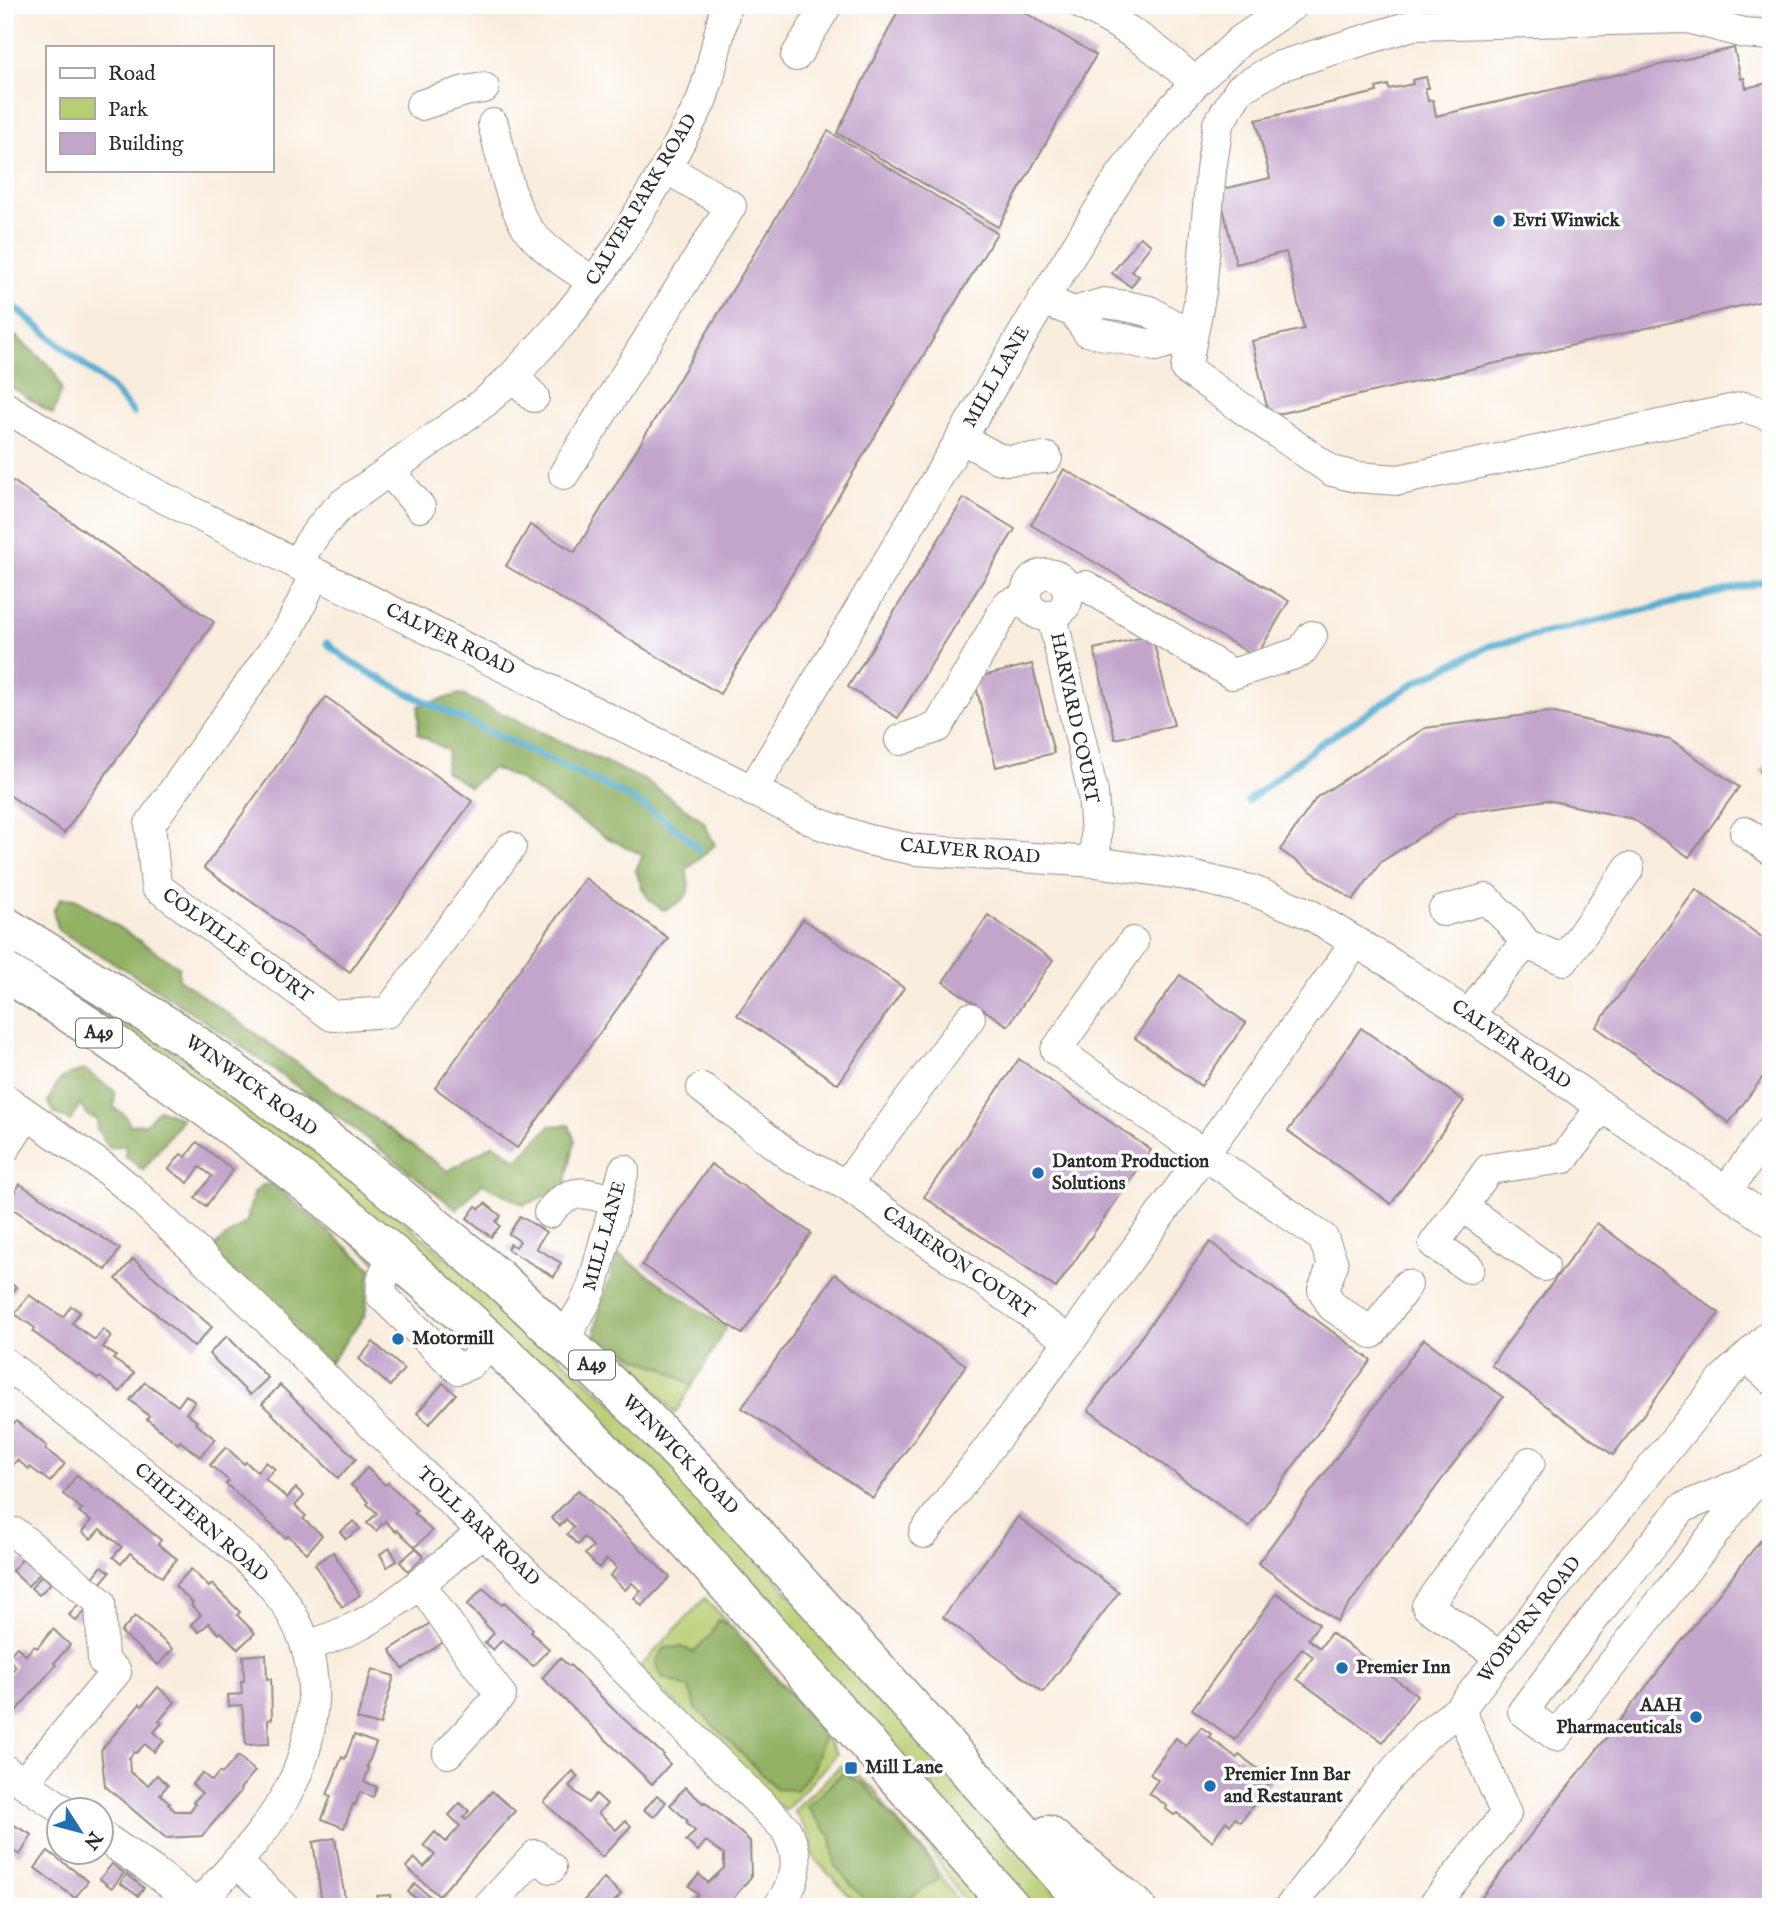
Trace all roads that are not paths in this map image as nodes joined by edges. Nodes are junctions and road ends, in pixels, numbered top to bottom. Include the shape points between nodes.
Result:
1 (726, 5) edge
2 (827, 5) edge
3 (1083, 5) edge
4 (1293, 5) edge
5 (1118, 13) edge
6 (1771, 35) edge
7 (796, 56) dead end
8 (1195, 83) junction
9 (484, 88) dead end
10 (421, 104) dead end
11 (493, 124) dead end
12 (666, 168) junction
13 (594, 282) junction
14 (1043, 300) junction
15 (1191, 336) junction
16 (513, 376) junction
17 (534, 397) dead end
18 (5, 407) edge
19 (1771, 416) edge
20 (961, 438) junction
21 (1047, 458) dead end
22 (389, 471) junction
23 (564, 474) dead end
24 (419, 507) dead end
25 (305, 569) junction
26 (1068, 589) junction
27 (1026, 598) junction
28 (1052, 616) junction
29 (1312, 636) dead end
30 (900, 740) dead end
31 (752, 791) junction
32 (1745, 832) dead end
33 (511, 847) dead end
34 (1771, 850) edge
35 (1095, 862) junction
36 (1629, 868) dead end
37 (1444, 911) dead end
38 (5, 926) edge
39 (1133, 942) dead end
40 (1356, 942) junction
41 (1526, 944) junction
42 (5, 972) edge
43 (1469, 1016) junction
44 (970, 1018) dead end
45 (702, 1088) dead end
46 (16, 1107) edge
47 (1601, 1107) junction
48 (1771, 1130) edge
49 (5, 1148) edge
50 (1203, 1153) junction
51 (624, 1170) dead end
52 (846, 1185) junction
53 (1726, 1191) junction
54 (615, 1202) junction
55 (1462, 1206) junction
56 (549, 1213) dead end
57 (1771, 1222) edge
58 (1544, 1266) dead end
59 (1469, 1268) dead end
60 (1407, 1285) dead end
61 (1771, 1334) edge
62 (564, 1339) junction
63 (1070, 1340) junction
64 (1747, 1357) junction
65 (5, 1363) edge
66 (1771, 1378) edge
67 (1530, 1462) dead end
68 (1765, 1472) edge
69 (483, 1532) junction
70 (15, 1533) dead end
71 (923, 1533) dead end
72 (420, 1583) junction
73 (306, 1647) junction
74 (1501, 1657) junction
75 (1460, 1709) junction
76 (448, 1754) dead end
77 (972, 1775) junction
78 (15, 1776) edge
79 (46, 1798) edge
80 (116, 1846) edge
81 (236, 1862) junction
82 (551, 1868) dead end
83 (197, 1906) edge
84 (285, 1907) edge
85 (488, 1907) edge
86 (778, 1907) edge
87 (1010, 1907) edge
88 (1088, 1907) edge
89 (1136, 1907) edge
90 (1290, 1907) edge
91 (1432, 1907) edge

1 - 12 street, CALVER PARK ROAD via 701,102
2 - 7 street
3 - 5 street
4 - 8 street, MILL LANE via 1241,40
5 - 8 street
6 - 15 street via 1688,18 1413,25 1277,67 1240,89 1218,124 1201,292
8 - 14 street, MILL LANE via 1118,178
9 - 10 street
11 - 13 street via 524,223 538,240
12 - 13 street, CALVER PARK ROAD
12 - 23 street via 731,206
13 - 16 street, CALVER PARK ROAD
14 - 15 street via 1074,312 1087,331 1155,346
14 - 20 street, MILL LANE
15 - 19 street via 1186,369 1190,385 1332,471 1356,477 1399,480 1745,407
16 - 17 street
16 - 22 street, CALVER PARK ROAD via 485,402
18 - 25 street, CALVER ROAD via 144,488
20 - 21 street via 997,458
20 - 31 street, MILL LANE
22 - 24 street
22 - 25 street, CALVER PARK ROAD via 328,517 309,541
25 - 31 street, CALVER ROAD
25 - 33 street, COLVILLE COURT via 304,598 290,627 150,824 156,887 332,1016 388,1013
26 - 27 street via 1059,577 1041,575 1027,588
26 - 28 street via 1068,602
26 - 29 street via 1086,586 1232,674 1301,652
27 - 28 street via 1035,613
27 - 30 street via 1007,605 938,727
28 - 35 street, HARVARD COURT via 1093,793
31 - 35 street, CALVER ROAD via 820,824 916,850
32 - 34 street
35 - 40 street, CALVER ROAD via 1251,890 1309,914
36 - 41 street via 1564,960
37 - 41 street via 1486,899
38 - 62 highway, WINWICK ROAD / A49 via 188,1039 363,1167
39 - 50 street via 1056,1050
40 - 43 street, CALVER ROAD
40 - 50 street
41 - 43 street
42 - 87 highway, A49 via 202,1104 278,1161 395,1255 494,1343 700,1555
43 - 47 street, CALVER ROAD
44 - 52 street
45 - 52 street, CAMERON COURT via 791,1157
46 - 49 street
46 - 69 street, TOLL BAR ROAD via 115,1159 129,1188
47 - 53 street, CALVER ROAD
47 - 55 street via 1564,1158 1489,1169
48 - 53 street
50 - 60 street via 1323,1238 1333,1264 1323,1290 1332,1306 1372,1333
50 - 63 street
51 - 54 street, MILL LANE
52 - 63 street, CAMERON COURT
53 - 57 street, CALVER ROAD
54 - 56 street via 577,1193 556,1203
54 - 62 street, MILL LANE via 592,1288
55 - 58 street
55 - 59 street via 1434,1244
61 - 64 street, WOBURN ROAD
62 - 77 highway, WINWICK ROAD / A49 via 712,1486
63 - 71 street
64 - 66 street
64 - 74 street, WOBURN ROAD via 1726,1376
65 - 73 street, CHILTERN ROAD via 253,1564 290,1610
67 - 74 street via 1427,1606
68 - 68 street via 1682,1508 1523,1711 1556,1736
69 - 72 street
69 - 86 street, TOLL BAR ROAD via 785,1828 796,1870
70 - 78 street via 100,1602 103,1661 116,1672
72 - 73 street via 362,1623
72 - 76 street via 501,1695
73 - 81 street, CHILTERN ROAD via 313,1684 304,1755 273,1816
74 - 75 street, WOBURN ROAD
75 - 90 street, WOBURN ROAD via 1425,1735
75 - 91 street via 1506,1814
77 - 88 highway, WINWICK ROAD / A49
77 - 89 highway
78 - 79 street
80 - 83 street
81 - 83 street, CHILTERN ROAD
81 - 84 street
82 - 85 street via 536,1855

